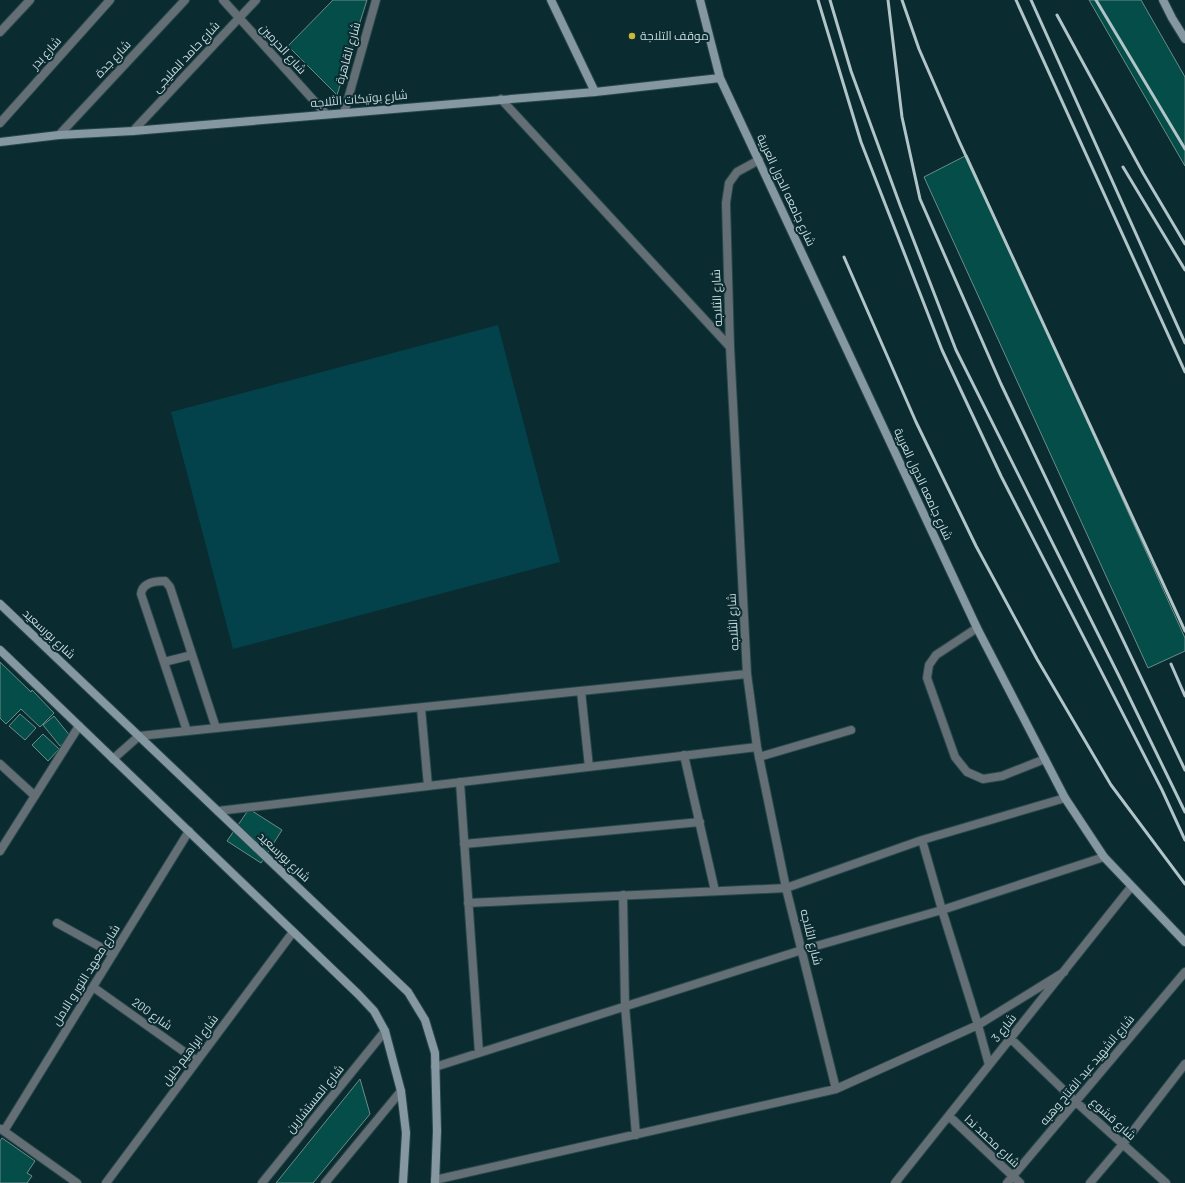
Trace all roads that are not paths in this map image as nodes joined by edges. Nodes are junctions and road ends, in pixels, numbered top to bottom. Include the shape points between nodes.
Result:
1 (30, 0) edge
2 (110, 0) edge
3 (185, 0) edge
4 (223, 0) edge
5 (256, 0) edge
6 (376, 0) edge
7 (551, 0) edge
8 (700, 0) edge
9 (1163, 0) edge
10 (239, 18) junction
11 (0, 32) edge
12 (1185, 39) edge
13 (720, 78) junction
14 (595, 92) junction
15 (501, 99) junction
16 (344, 113) junction
17 (326, 114) junction
18 (0, 123) edge
19 (133, 131) junction
20 (59, 135) junction
21 (0, 142) edge
22 (759, 160) junction
23 (730, 347) junction
24 (0, 604) edge
25 (977, 628) junction
26 (0, 650) edge
27 (192, 655) junction
28 (164, 662) junction
29 (748, 674) junction
30 (581, 691) junction
31 (421, 708) junction
32 (79, 726) junction
33 (216, 728) junction
34 (851, 730) dead end
35 (186, 731) junction
36 (139, 736) junction
37 (757, 747) junction
38 (684, 755) junction
39 (759, 757) junction
40 (113, 759) junction
41 (1045, 759) junction
42 (0, 764) edge
43 (589, 767) junction
44 (460, 782) junction
45 (428, 786) junction
46 (34, 796) junction
47 (1065, 798) junction
48 (218, 811) junction
49 (700, 822) junction
50 (189, 831) junction
51 (922, 840) junction
52 (464, 844) junction
53 (0, 851) edge
54 (1104, 857) junction
55 (1131, 887) junction
56 (786, 888) junction
57 (715, 891) junction
58 (623, 895) junction
59 (468, 903) junction
60 (942, 910) junction
61 (57, 923) dead end
62 (293, 932) junction
63 (1185, 942) edge
64 (802, 950) junction
65 (113, 954) junction
66 (1064, 972) junction
67 (1185, 972) edge
68 (93, 987) junction
69 (625, 1006) junction
70 (978, 1025) junction
71 (385, 1031) junction
72 (1010, 1038) junction
73 (479, 1054) junction
74 (197, 1061) junction
75 (1185, 1064) edge
76 (989, 1065) junction
77 (435, 1067) junction
78 (836, 1089) junction
79 (401, 1091) junction
80 (1076, 1102) junction
81 (948, 1116) junction
82 (2, 1130) edge
83 (636, 1135) junction
84 (1123, 1144) junction
85 (1010, 1180) edge
86 (435, 1182) edge
87 (77, 1183) edge
88 (106, 1183) edge
89 (262, 1183) edge
90 (325, 1183) edge
91 (403, 1183) edge
92 (895, 1183) edge
93 (1020, 1183) edge
94 (1090, 1183) edge
95 (1166, 1183) edge

1 - 11 street
2 - 18 street, شارع بدر
3 - 20 street, شارع جدة
4 - 10 street, شارع الحرمين
5 - 10 street, شارع حامد المليجى
6 - 16 street, شارع القاهرة
7 - 14 main road
8 - 13 main road, شارع جامعه الدول العربية
9 - 12 main road
10 - 17 street, شارع الحرمين
10 - 19 street, شارع حامد المليجى
13 - 14 main road, شارع بوتيكات الثلاجه
13 - 22 main road, شارع جامعه الدول العربية
14 - 15 main road, شارع بوتيكات الثلاجه
15 - 16 main road, شارع بوتيكات الثلاجه
15 - 23 street
16 - 17 main road, شارع بوتيكات الثلاجه
17 - 19 main road, شارع بوتيكات الثلاجه
19 - 20 main road, شارع بوتيكات الثلاجه
20 - 21 main road, شارع بوتيكات الثلاجه
22 - 23 street, شارع الثلاجه via 737,172 729,183 726,203
22 - 25 main road, شارع جامعه الدول العربية
23 - 29 street, شارع الثلاجه
24 - 36 main road, شارع بورسعيد
25 - 41 main road, شارع جامعه الدول العربية
25 - 41 street via 936,655 929,665 927,678 955,757 967,772 983,778 1002,776
26 - 32 main road
27 - 28 street
27 - 28 street via 167,583 162,581 148,584 141,594
27 - 33 street
28 - 35 street
29 - 30 street
29 - 37 street, شارع الثلاجه
30 - 31 street
30 - 43 street
31 - 33 street
31 - 45 street
32 - 40 main road
32 - 46 street
33 - 35 street
34 - 39 street
35 - 36 street
36 - 40 street
36 - 48 main road, شارع بورسعيد
37 - 38 street
37 - 39 street, شارع الثلاجه
38 - 43 street
38 - 49 street
39 - 56 street, شارع الثلاجه
40 - 50 main road
41 - 47 main road, شارع جامعه الدول العربية
42 - 46 street
43 - 44 street
44 - 45 street
44 - 52 street
45 - 48 street
46 - 53 street
47 - 51 street
47 - 54 main road, شارع جامعه الدول العربية
48 - 77 main road, شارع بورسعيد via 408,992 425,1020 435,1052
49 - 52 street
49 - 57 street
50 - 62 main road
50 - 65 street, شارع معهد النور و الامل
51 - 56 street
51 - 60 street
52 - 59 street
54 - 55 main road, شارع جامعه الدول العربية
54 - 60 street
55 - 63 main road, شارع جامعه الدول العربية
55 - 66 street, شارع 3
56 - 57 street
56 - 64 street, شارع الثلاجه
57 - 58 street
58 - 59 street
58 - 69 street
59 - 73 street
60 - 64 street
60 - 70 street
61 - 65 street
62 - 71 main road via 374,1011
62 - 74 street, شارع ابراهيم خليل
64 - 69 street
64 - 78 street, شارع الثلاجه
65 - 68 street, شارع معهد النور و الامل
66 - 70 street
66 - 72 street, شارع 3
67 - 80 street, شارع الشهيد عبد الفتاح وهبه
68 - 74 street, شارع 200
68 - 82 street, شارع معهد النور و الامل
69 - 73 street
69 - 83 street
70 - 76 street
70 - 78 street
71 - 79 main road
71 - 89 street, شارع المستشارين
72 - 76 street, شارع 3
72 - 80 street, شارع قشوع
73 - 77 street
74 - 88 street, شارع ابراهيم خليل
75 - 84 street
76 - 81 street, شارع 3
77 - 86 main road, شارع بورسعيد
78 - 83 street
79 - 90 street
79 - 91 main road via 406,1132
80 - 84 street, شارع قشوع
80 - 85 street, شارع الشهيد عبد الفتاح وهبه
81 - 85 street, شارع محمد ندا
81 - 92 street, شارع 3
82 - 87 street
83 - 86 street
84 - 94 street
84 - 95 street, شارع قشوع
85 - 93 street, شارع محمد ندا

